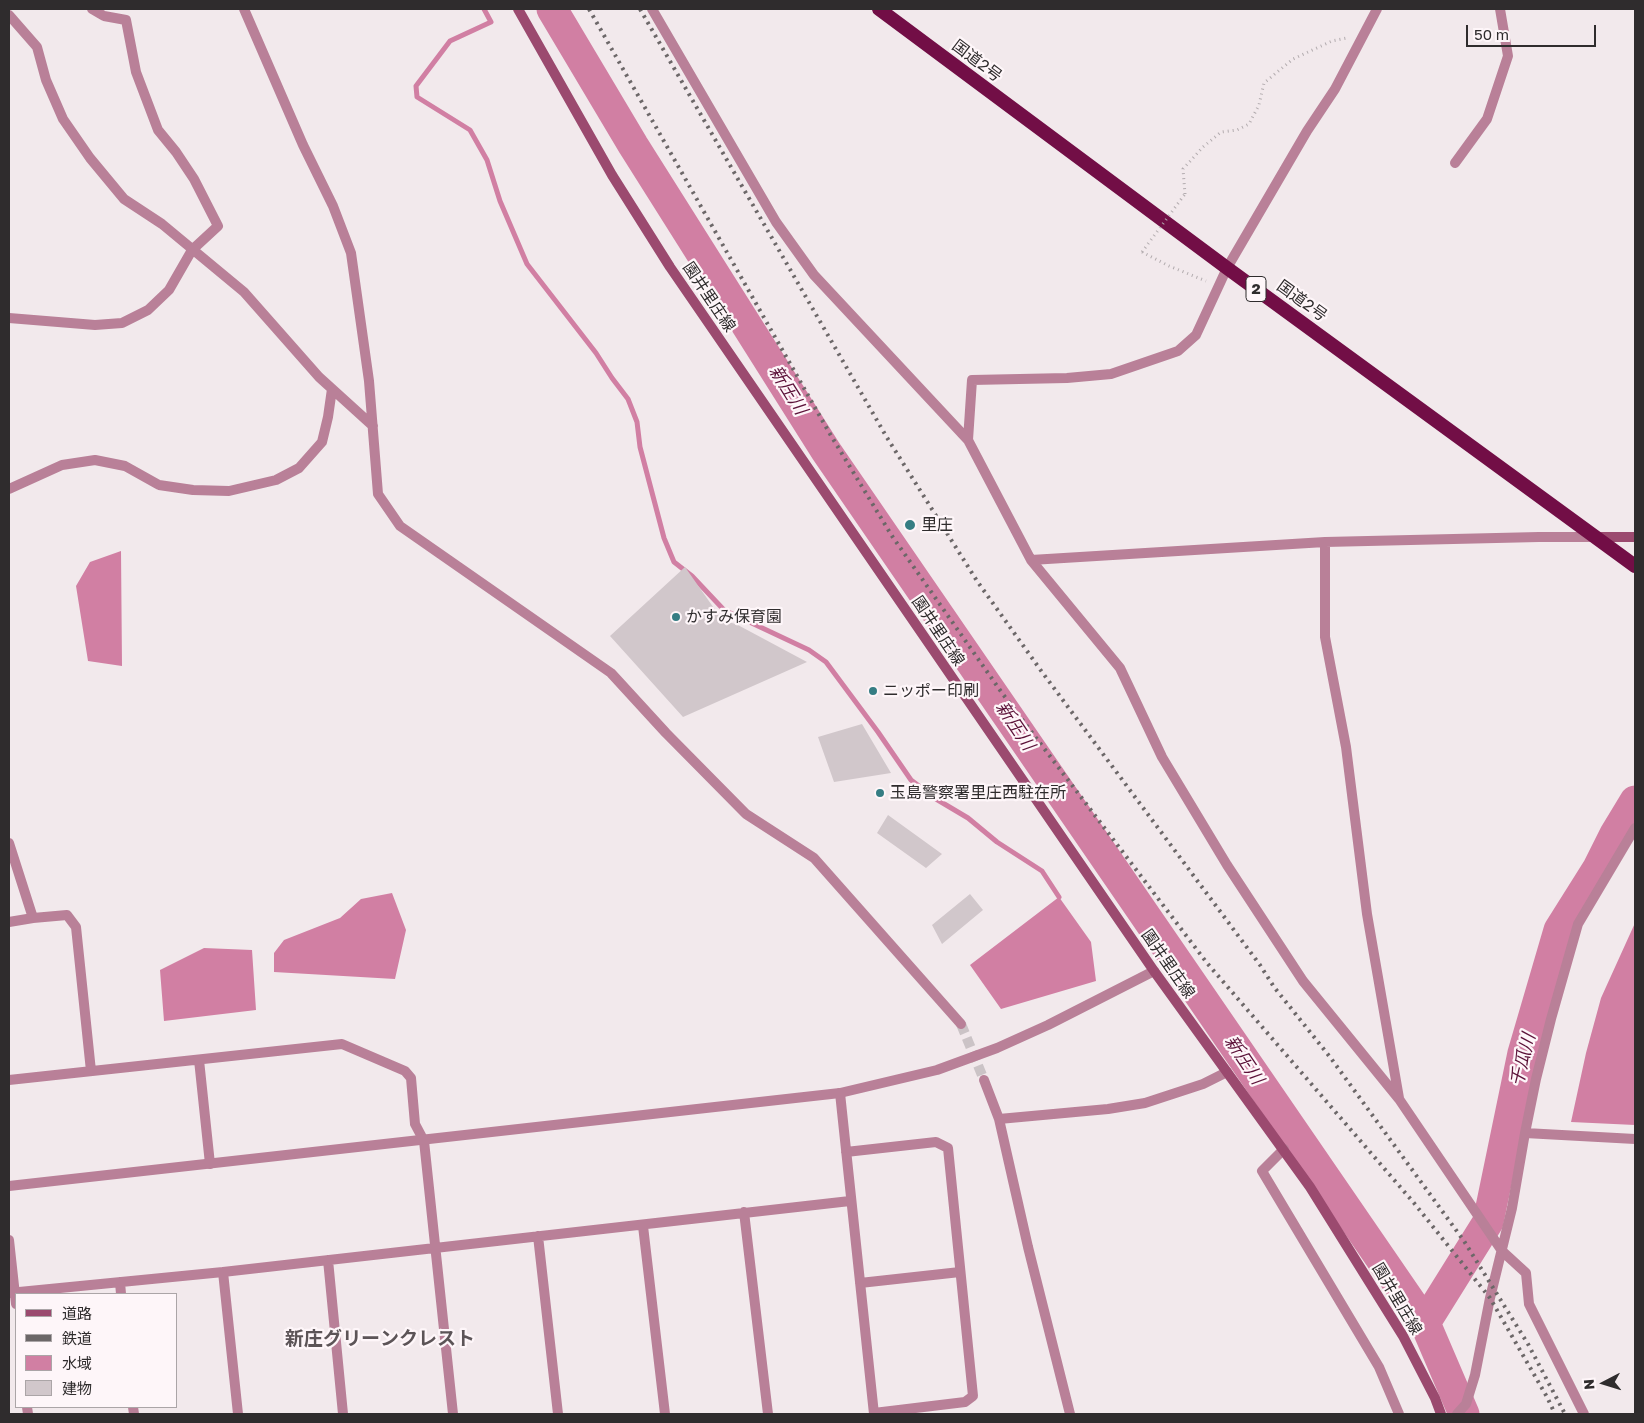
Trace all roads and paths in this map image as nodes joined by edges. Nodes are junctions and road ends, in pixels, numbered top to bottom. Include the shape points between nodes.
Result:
1 (92, 9) edge
2 (244, 9) edge
3 (518, 9) edge
4 (652, 9) edge
5 (879, 9) edge
6 (1376, 9) edge
7 (1500, 9) edge
8 (9, 15) edge
9 (1362, 35) junction
10 (1455, 163) dead end
11 (192, 250) junction
12 (1227, 268) junction
13 (1218, 286) junction
14 (9, 318) edge
15 (332, 389) junction
16 (373, 426) junction
17 (968, 440) junction
18 (9, 488) edge
19 (1598, 537) junction
20 (1635, 537) edge
21 (1325, 542) junction
22 (1032, 560) junction
23 (1635, 566) edge
24 (1635, 828) edge
25 (9, 843) edge
26 (33, 918) junction
27 (9, 922) edge
28 (1154, 971) junction
29 (961, 1024) tunnel mouth
30 (199, 1060) junction
31 (91, 1071) junction
32 (1227, 1072) junction
33 (9, 1080) edge
34 (984, 1080) tunnel mouth
35 (840, 1093) junction
36 (1399, 1099) junction
37 (999, 1118) junction
38 (1525, 1133) junction
39 (1635, 1138) edge
40 (424, 1141) junction
41 (1284, 1149) junction
42 (846, 1152) junction
43 (210, 1164) junction
44 (9, 1186) edge
45 (850, 1201) junction
46 (744, 1212) junction
47 (643, 1226) junction
48 (538, 1236) junction
49 (9, 1240) edge
50 (435, 1247) junction
51 (1502, 1251) junction
52 (328, 1260) junction
53 (222, 1272) junction
54 (960, 1272) junction
55 (120, 1282) junction
56 (860, 1283) junction
57 (12, 1293) edge
58 (121, 1293) edge
59 (874, 1413) edge
60 (238, 1414) edge
61 (343, 1414) edge
62 (454, 1414) edge
63 (558, 1414) edge
64 (665, 1414) edge
65 (768, 1414) edge
66 (1070, 1414) edge
67 (1399, 1414) edge
68 (1441, 1414) edge
69 (1457, 1414) edge
70 (1584, 1414) edge

1 - 11 street via 104,16 126,20 136,72 158,130 194,179 218,226
2 - 16 street via 351,253
3 - 28 main road, 園井里庄線 via 612,176 670,267
4 - 17 street via 776,222 814,275
5 - 12 highway, 国道2号 / 2
6 - 9 street
7 - 10 street via 1508,56 1487,119
8 - 11 street via 37,47 46,80 63,119 90,158 124,199 162,224
9 - 12 street via 1335,89
9 - 13 path, bridge via 1332,41 1293,59 1264,83 1259,105 1249,124 1221,132 1183,168 1185,194 1142,252
11 - 14 street via 169,290 148,310 122,323 95,325
11 - 15 street via 244,292
12 - 13 street
12 - 19 highway, 国道2号 / 2
13 - 17 street via 1196,335 1178,351 1112,374 972,380
15 - 16 street
15 - 18 street via 322,442 299,468 276,480 229,491 193,490 159,484 125,466 95,460 62,465
16 - 29 street via 378,494 400,526 611,673 746,814 814,858
17 - 22 street
19 - 20 main road
19 - 21 street
19 - 23 highway, 国道2号 / 2
21 - 22 street
21 - 36 street via 1325,637 1346,747 1366,914
22 - 36 street via 1120,668 1162,757 1227,866 1303,981
24 - 38 street via 1578,924 1551,1019
25 - 26 street
26 - 27 street
26 - 31 street via 67,915 76,927
28 - 32 main road, 園井里庄線
28 - 35 street via 997,1048 937,1070
30 - 31 street
30 - 40 street via 342,1044 405,1071 410,1078 415,1124
30 - 43 street
31 - 33 street
32 - 37 street via 1203,1084 1146,1103
32 - 41 main road, 園井里庄線
34 - 37 street
35 - 40 street
35 - 42 street
36 - 51 street
37 - 66 street
38 - 39 street
38 - 51 street
40 - 43 street
40 - 50 street
41 - 67 street via 1262,1170 1379,1367
41 - 68 main road, 園井里庄線 via 1403,1336
42 - 45 street
42 - 54 street via 936,1142 948,1148
43 - 44 street
45 - 46 street
45 - 56 street
46 - 47 street
46 - 65 street
47 - 48 street
47 - 64 street
48 - 50 street
48 - 63 street
49 - 57 street
50 - 52 street
50 - 62 street
51 - 69 street via 1468,1397
51 - 70 street via 1526,1273 1529,1304
52 - 53 street
52 - 61 street
53 - 55 street
53 - 60 street
54 - 56 street
54 - 59 street via 973,1396 965,1402
55 - 57 street
55 - 58 street
56 - 59 street

